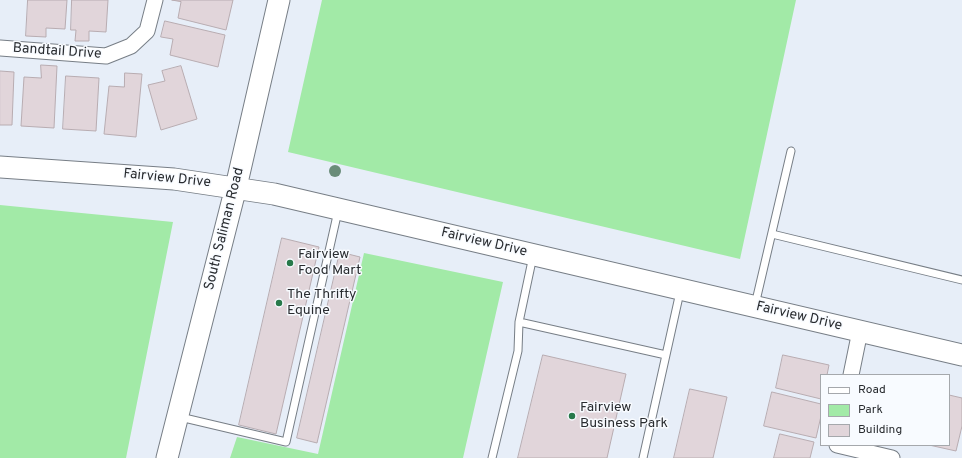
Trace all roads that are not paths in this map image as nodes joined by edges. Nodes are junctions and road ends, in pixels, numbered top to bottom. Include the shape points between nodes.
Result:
1 (155, 0) edge
2 (279, 0) edge
3 (0, 48) edge
4 (791, 152) dead end
5 (0, 167) edge
6 (236, 187) junction
7 (339, 209) junction
8 (772, 234) junction
9 (533, 254) junction
10 (962, 280) edge
11 (681, 289) junction
12 (755, 307) junction
13 (519, 322) junction
14 (860, 331) junction
15 (666, 355) junction
16 (962, 355) edge
17 (851, 374) edge
18 (178, 416) junction
19 (837, 446) edge
20 (841, 446) edge
21 (167, 458) edge
22 (492, 458) edge
23 (643, 458) edge
24 (834, 458) edge
25 (892, 458) edge

1 - 3 street, Bandtail Drive via 147,31 131,46 106,56
2 - 6 main road, South Saliman Road
4 - 8 lane
5 - 6 main road, Fairview Drive via 174,179
6 - 7 main road, Fairview Drive
6 - 18 main road, South Saliman Road
7 - 9 main road, Fairview Drive
7 - 18 lane via 286,442
8 - 10 lane
8 - 12 lane
9 - 11 main road, Fairview Drive
9 - 13 lane
11 - 12 main road, Fairview Drive
11 - 15 lane
12 - 14 main road, Fairview Drive
13 - 15 lane
13 - 22 lane via 518,351
14 - 16 main road, Fairview Drive
14 - 17 street
15 - 23 lane
18 - 21 main road, South Saliman Road
19 - 24 street
20 - 25 street

